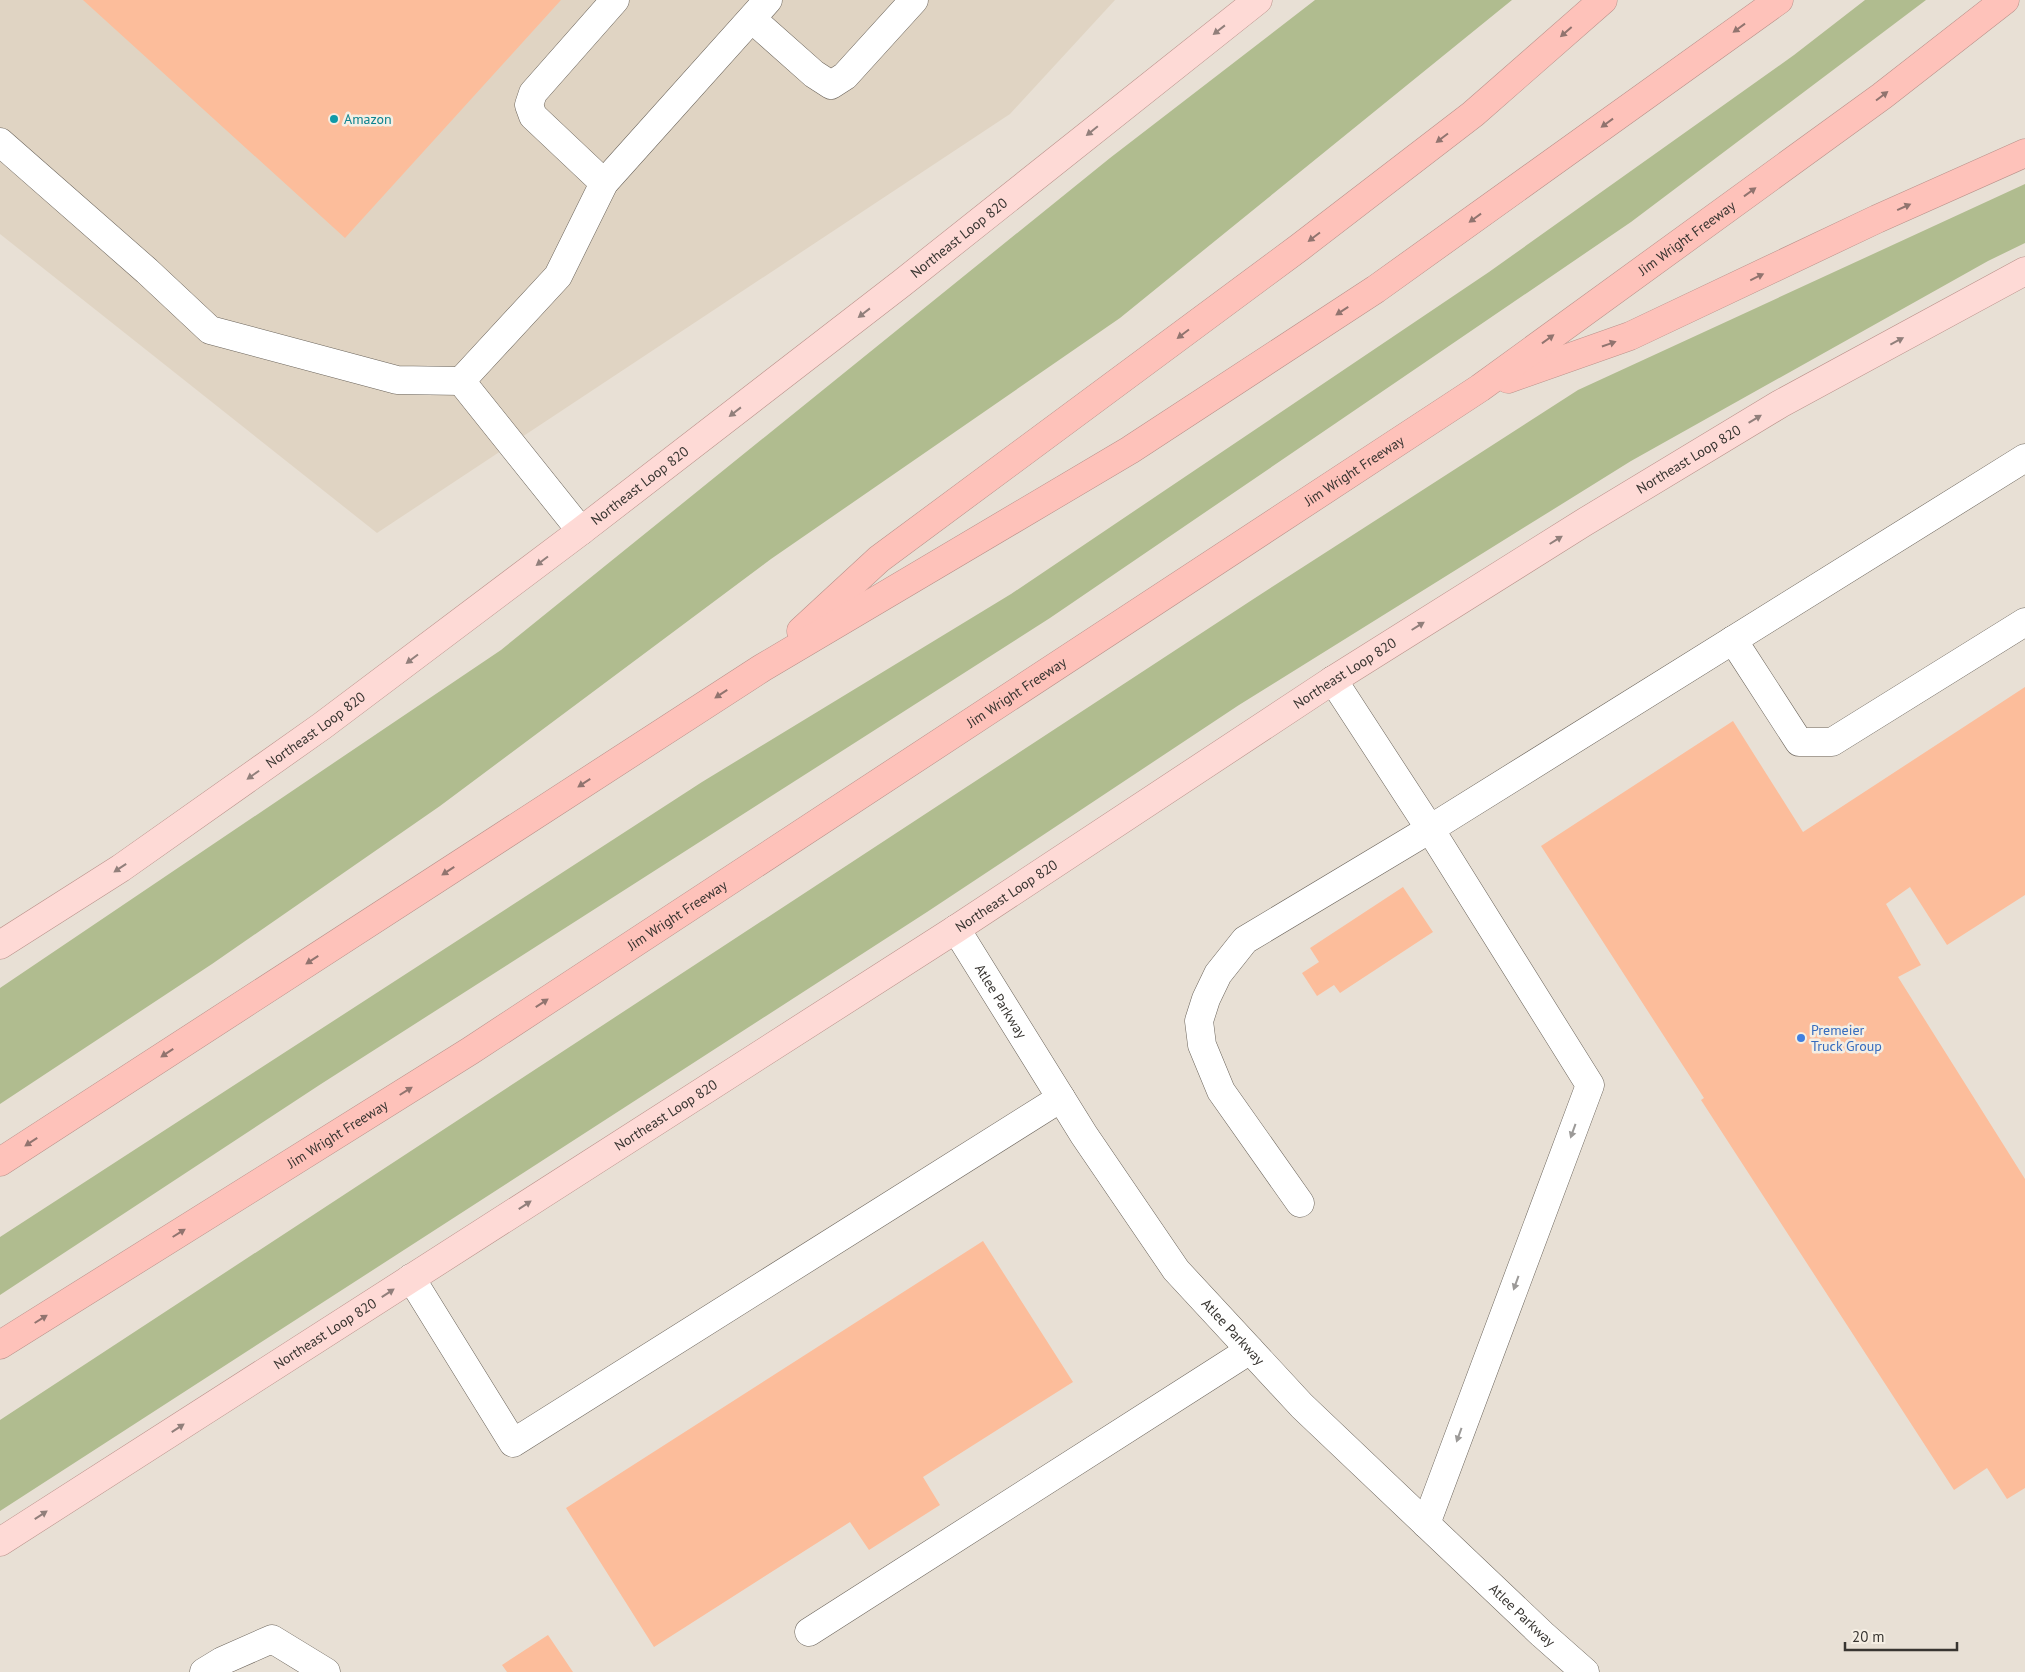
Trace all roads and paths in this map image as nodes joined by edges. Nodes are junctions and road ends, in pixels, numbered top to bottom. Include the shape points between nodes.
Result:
1 (615, 0) edge
2 (914, 0) edge
3 (1258, 0) edge
4 (1603, 0) edge
5 (1779, 0) edge
6 (2005, 0) edge
7 (760, 9) edge
8 (0, 142) edge
9 (2025, 153) edge
10 (604, 183) junction
11 (2025, 271) edge
12 (462, 381) junction
13 (1480, 388) junction
14 (2025, 458) edge
15 (581, 531) junction
16 (2025, 622) edge
17 (1733, 640) junction
18 (762, 668) junction
19 (1333, 680) junction
20 (1430, 829) junction
21 (956, 929) junction
22 (0, 946) edge
23 (1061, 1098) junction
24 (0, 1162) edge
25 (1300, 1203) dead end
26 (411, 1278) junction
27 (0, 1345) edge
28 (1250, 1350) junction
29 (1426, 1524) junction
30 (0, 1542) edge
31 (809, 1632) dead end
32 (204, 1672) edge
33 (326, 1672) edge
34 (1585, 1672) edge

1 - 10 street via 533,93 529,105 533,116
2 - 7 street via 845,76 830,85 814,74
3 -> 15 main road, Northeast Loop 820 via 894,289
4 -> 18 highway via 1466,120 879,559
5 -> 18 highway via 1376,289 1163,429
13 -> 6 highway, Jim Wright Freeway via 1882,96
7 - 10 street
8 - 12 street via 210,330 397,380
13 -> 9 highway via 1630,336
10 - 12 street via 558,276
19 -> 11 main road, Northeast Loop 820 via 1780,404
12 - 15 street
27 -> 13 highway, Jim Wright Freeway via 470,1051
14 - 17 street
15 -> 22 main road, Northeast Loop 820 via 322,726 121,868
16 - 17 street via 1832,742 1799,742
17 - 20 street
18 -> 24 highway
19 - 20 street
19 - 21 main road, Northeast Loop 820
20 - 25 street via 1246,940 1218,974 1206,999 1199,1021 1202,1045 1221,1091
20 -> 29 street via 1590,1085
21 - 23 street, Atlee Parkway
26 -> 21 main road, Northeast Loop 820
23 - 26 street via 513,1443
23 - 28 street, Atlee Parkway via 1176,1270
30 -> 26 main road, Northeast Loop 820
28 - 29 street, Atlee Parkway via 1302,1406
28 - 31 street
29 - 34 street, Atlee Parkway
32 - 33 street via 272,1639

